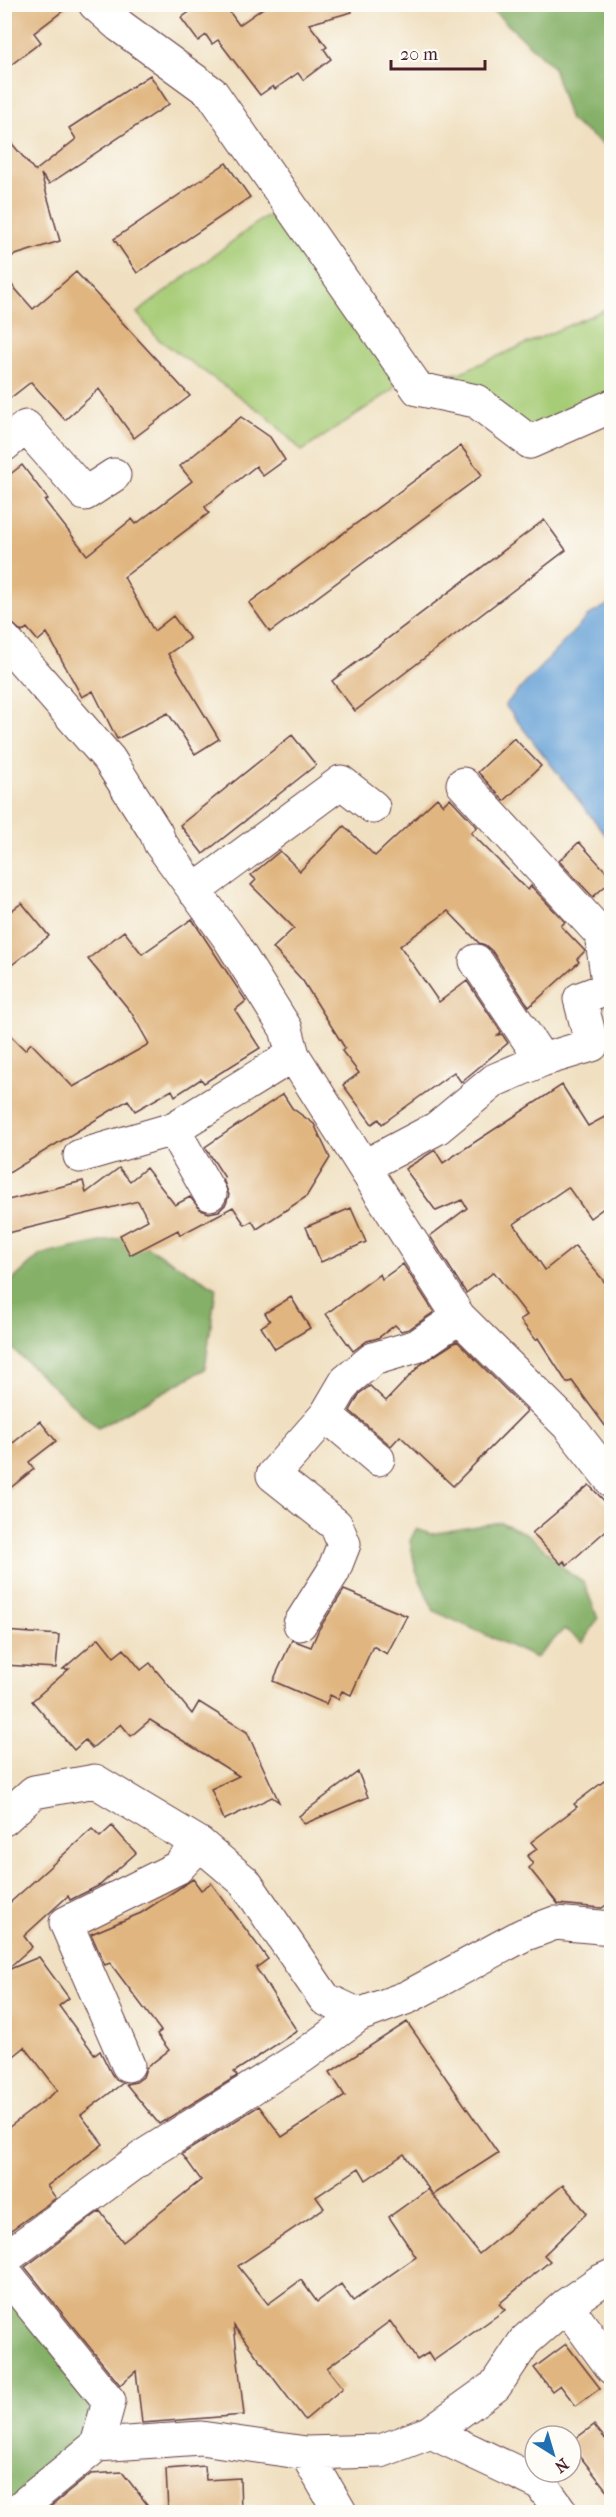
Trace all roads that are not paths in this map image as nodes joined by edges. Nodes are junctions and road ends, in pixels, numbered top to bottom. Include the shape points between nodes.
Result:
1 (95, 4) edge
2 (612, 406) edge
3 (4, 445) edge
4 (114, 475) dead end
5 (4, 639) edge
6 (463, 784) dead end
7 (373, 807) dead end
8 (194, 891) junction
9 (476, 961) dead end
10 (610, 988) edge
11 (293, 1055) junction
12 (542, 1060) junction
13 (173, 1129) junction
14 (80, 1156) dead end
15 (365, 1166) junction
16 (210, 1194) dead end
17 (459, 1317) junction
18 (326, 1415) junction
19 (378, 1460) dead end
20 (612, 1481) edge
21 (300, 1624) dead end
22 (4, 1819) edge
23 (200, 1844) junction
24 (612, 1928) edge
25 (359, 2015) junction
26 (128, 2065) dead end
27 (4, 2259) edge
28 (4, 2271) edge
29 (612, 2276) edge
30 (566, 2305) junction
31 (612, 2368) edge
32 (431, 2432) junction
33 (97, 2445) junction
34 (306, 2453) junction
35 (15, 2512) edge
36 (340, 2512) edge
37 (561, 2512) edge

1 - 2 street via 212,93 418,389 476,401 530,442
3 - 4 street via 26,427 85,494
5 - 8 street via 109,759
6 - 10 street via 601,934
7 - 8 street via 341,782
8 - 11 street via 229,938 286,1029
9 - 12 street
10 - 12 street via 580,999 592,1045
11 - 13 street
11 - 15 street
12 - 15 street via 495,1080 437,1128
13 - 14 street
13 - 16 street
15 - 17 street
17 - 18 street via 417,1346 373,1359 346,1381
17 - 20 street via 568,1425
18 - 19 street
18 - 21 street via 273,1475 336,1525 344,1544 333,1572
22 - 23 street via 34,1792 95,1781
23 - 25 street via 245,1882 325,1999
23 - 26 street via 177,1868 66,1923
24 - 25 street via 555,1923 523,1935 408,1997
25 - 27 street via 303,2056 147,2154
28 - 33 street via 109,2401
29 - 30 street
30 - 31 street
30 - 32 street via 525,2341 495,2386
32 - 34 street via 381,2451
32 - 37 street via 541,2484
33 - 34 street via 201,2439
33 - 35 street
34 - 36 street

